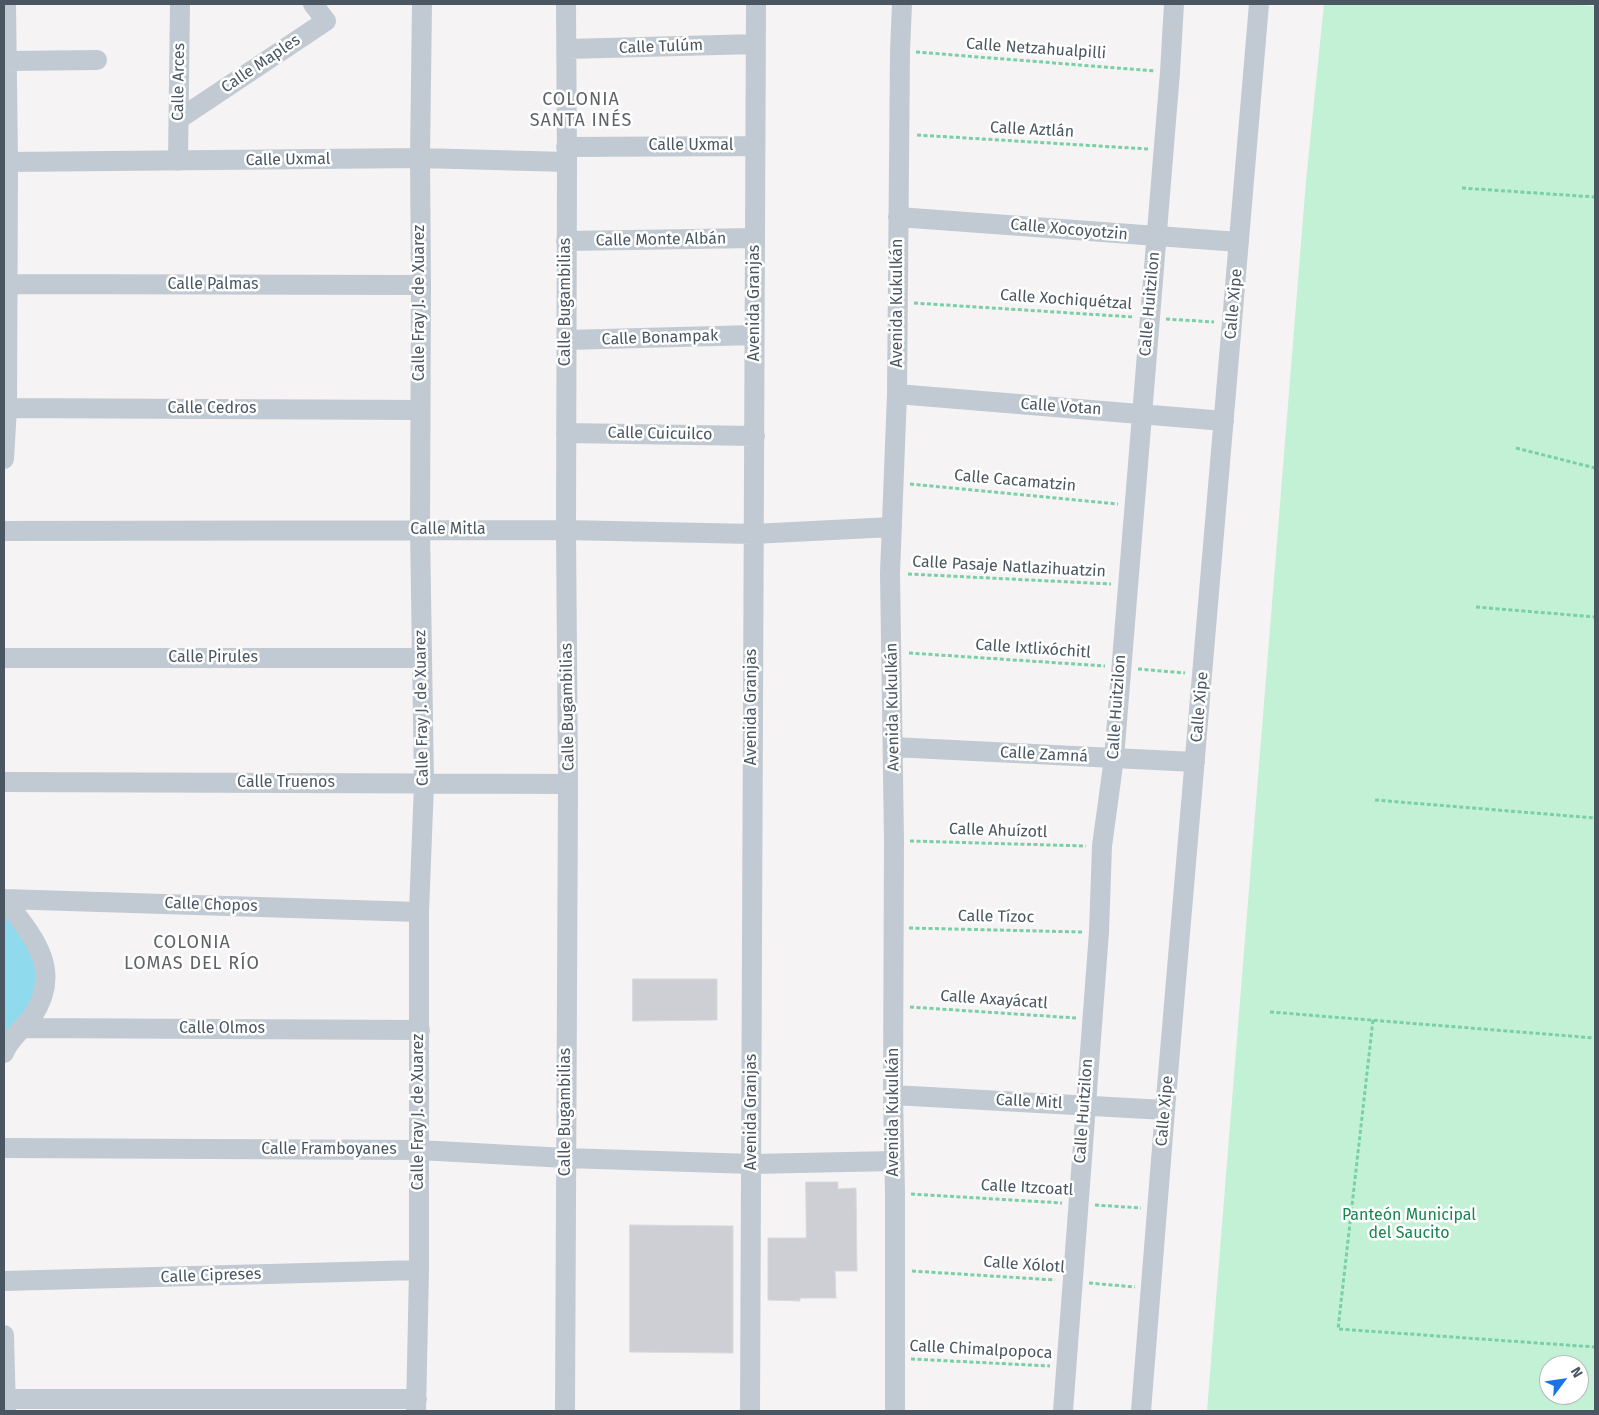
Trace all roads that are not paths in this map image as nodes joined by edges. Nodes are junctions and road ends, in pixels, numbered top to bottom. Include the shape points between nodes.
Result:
1 (6, 4) edge
2 (180, 4) edge
3 (313, 4) edge
4 (422, 4) edge
5 (566, 4) edge
6 (756, 4) edge
7 (902, 4) edge
8 (1174, 4) edge
9 (1259, 4) edge
10 (756, 44) junction
11 (566, 49) junction
12 (97, 60) dead end
13 (7, 62) junction
14 (179, 119) junction
15 (755, 146) junction
16 (567, 154) junction
17 (420, 158) junction
18 (178, 161) junction
19 (8, 162) junction
20 (898, 217) junction
21 (1156, 237) junction
22 (755, 238) junction
23 (566, 241) junction
24 (1239, 242) junction
25 (5, 284) edge
26 (421, 285) junction
27 (754, 335) junction
28 (566, 340) junction
29 (897, 394) junction
30 (5, 408) edge
31 (420, 410) junction
32 (1141, 413) junction
33 (1224, 420) junction
34 (566, 433) junction
35 (755, 436) junction
36 (4, 459) edge
37 (892, 527) junction
38 (420, 530) junction
39 (566, 530) junction
40 (4, 531) edge
41 (753, 534) junction
42 (4, 658) edge
43 (422, 658) junction
44 (893, 747) junction
45 (1114, 758) junction
46 (1195, 762) junction
47 (4, 782) edge
48 (424, 784) junction
49 (568, 784) junction
50 (4, 899) edge
51 (419, 912) junction
52 (24, 1028) junction
53 (420, 1030) junction
54 (5, 1048) edge
55 (893, 1094) junction
56 (1085, 1105) junction
57 (1165, 1110) junction
58 (4, 1148) edge
59 (419, 1150) junction
60 (566, 1158) junction
61 (894, 1161) junction
62 (752, 1164) junction
63 (419, 1270) junction
64 (4, 1281) edge
65 (4, 1334) edge
66 (5, 1403) edge
67 (417, 1405) edge
68 (565, 1411) edge
69 (750, 1411) edge
70 (895, 1411) edge
71 (1063, 1411) edge
72 (1141, 1411) edge

1 - 13 street
2 - 14 street, Calle Arces
3 - 14 street, Calle Maples via 326,21
4 - 17 street, Calle Fray J. de Xuarez
5 - 11 street, Calle Bugambilias
6 - 10 street, Avenida Granjas
7 - 20 street, Avenida Kukulkán
8 - 21 street, Calle Huitzilon
9 - 24 street, Calle Xipe
10 - 11 street, Calle Tulúm
10 - 15 street, Avenida Granjas
11 - 16 street, Calle Bugambilias
12 - 13 street
13 - 19 street
14 - 18 street, Calle Arces
15 - 16 street, Calle Uxmal
15 - 22 street, Avenida Granjas
16 - 17 street, Calle Uxmal
16 - 23 street, Calle Bugambilias
17 - 18 street, Calle Uxmal
17 - 26 street, Calle Fray J. de Xuarez
18 - 19 street, Calle Uxmal
19 - 25 street
20 - 21 street, Calle Xocoyotzin
20 - 29 street, Avenida Kukulkán
21 - 24 street, Calle Xocoyotzin
21 - 32 street, Calle Huitzilon
22 - 23 street, Calle Monte Albán
22 - 27 street, Avenida Granjas
23 - 28 street, Calle Bugambilias
24 - 33 street, Calle Xipe
25 - 26 street, Calle Palmas
25 - 30 street
26 - 31 street, Calle Fray J. de Xuarez
27 - 28 street, Calle Bonampak
27 - 35 street, Avenida Granjas
28 - 34 street, Calle Bugambilias
29 - 32 street, Calle Votan
29 - 37 street, Avenida Kukulkán
30 - 31 street, Calle Cedros
30 - 36 street
31 - 38 street, Calle Fray J. de Xuarez
32 - 33 street, Calle Votan
32 - 45 street, Calle Huitzilon
33 - 46 street, Calle Xipe
34 - 35 street, Calle Cuicuilco
34 - 39 street, Calle Bugambilias
35 - 41 street, Avenida Granjas
37 - 41 street, Calle Mitla
37 - 44 street, Avenida Kukulkán
38 - 39 street, Calle Mitla
38 - 40 street, Calle Mitla
38 - 43 street, Calle Fray J. de Xuarez
39 - 41 street, Calle Mitla
39 - 49 street, Calle Bugambilias
41 - 62 street, Avenida Granjas
42 - 43 street, Calle Pirules
43 - 48 street, Calle Fray J. de Xuarez
44 - 45 street, Calle Zamná
44 - 55 street, Avenida Kukulkán
45 - 46 street, Calle Zamná
45 - 56 street, Calle Huitzilon via 1102,846
46 - 57 street, Calle Xipe
47 - 48 street, Calle Truenos
48 - 49 street, Calle Truenos
48 - 51 street, Calle Fray J. de Xuarez
49 - 60 street, Calle Bugambilias
50 - 51 street, Calle Chopos
50 - 52 street via 42,954 46,982 38,1008
51 - 53 street, Calle Fray J. de Xuarez
52 - 53 street, Calle Olmos
52 - 54 street
53 - 59 street, Calle Fray J. de Xuarez
55 - 56 street, Calle Mitl
55 - 61 street, Avenida Kukulkán
56 - 57 street, Calle Mitl
56 - 71 street, Calle Huitzilon
57 - 72 street, Calle Xipe
58 - 59 street, Calle Framboyanes
59 - 60 street, Calle Framboyanes
59 - 63 street, Calle Fray J. de Xuarez
60 - 62 street, Calle Framboyanes
60 - 68 street, Calle Bugambilias
61 - 62 street, Calle Framboyanes
61 - 70 street, Avenida Kukulkán
62 - 69 street, Avenida Granjas
63 - 64 street, Calle Cipreses
63 - 67 street, Calle Fray J. de Xuarez
65 - 66 street
66 - 67 street

